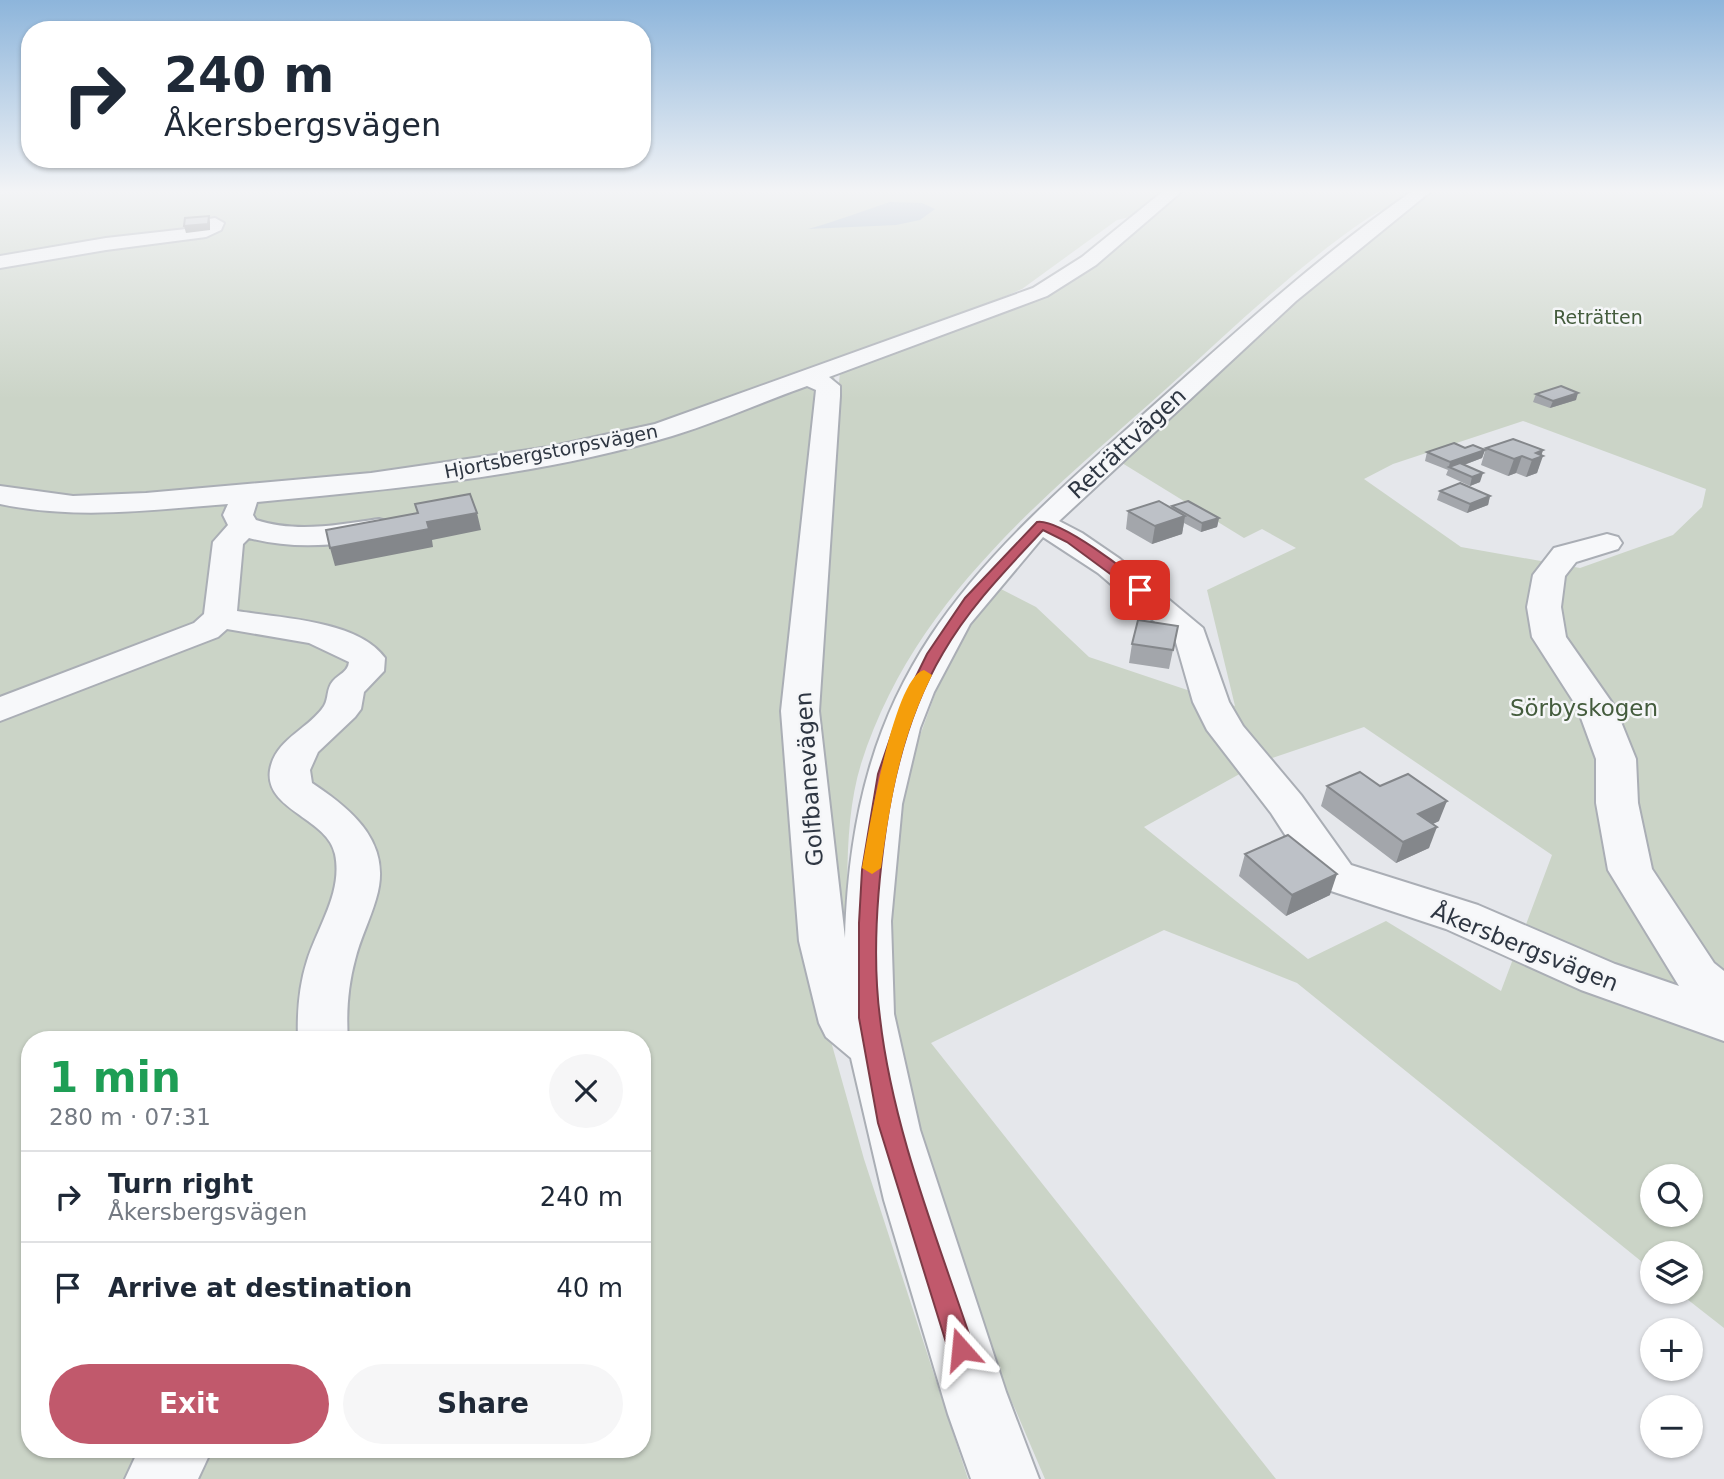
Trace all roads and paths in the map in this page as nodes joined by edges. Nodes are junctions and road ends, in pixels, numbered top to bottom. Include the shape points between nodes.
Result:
1 (1089, 261) edge
2 (1333, 261) edge
3 (810, 378) junction
4 (455, 470) junction
5 (0, 495) edge
6 (245, 495) junction
7 (451, 499) edge
8 (403, 523) edge
9 (1041, 524) junction
10 (244, 526) junction
11 (1607, 543) dead end
12 (220, 617) junction
13 (0, 710) edge
14 (1724, 997) edge
15 (1724, 1022) edge
16 (322, 1031) edge
17 (875, 1049) junction
18 (172, 1458) edge
19 (159, 1479) edge
20 (1005, 1479) edge

1 - 3 street, Hjortsbergstorpsvägen via 1040,292
2 - 9 street, Reträttvägen via 1236,342
3 - 4 street, Hjortsbergstorpsvägen via 625,440
3 - 17 street, Golfbanevägen via 828,386 800,711 820,928 844,1023
4 - 6 street, Hjortsbergstorpsvägen
4 - 7 street
5 - 6 street, Hjortsbergstorpsvägen via 25,502 81,506
6 - 10 street via 239,515
8 - 10 street via 311,538 267,535
9 - 15 street, Åkersbergsvägen via 1109,566 1192,635 1211,702 1226,730 1286,804 1335,876 1462,917 1598,977
9 - 17 street, Reträttvägen via 970,601 934,654 908,707 886,774 868,923 869,1018
10 - 12 street via 229,542
11 - 14 street via 1565,555 1549,576 1544,607 1549,637 1596,708 1616,759 1617,803 1630,870 1697,976
12 - 13 street via 206,630 165,648
12 - 16 street via 328,637 367,658 366,671 346,689 342,709 301,747 290,770 293,789 348,834 359,861 356,897 331,958 321,1012
17 - 20 street, Reträttvägen via 889,1123
18 - 19 street

